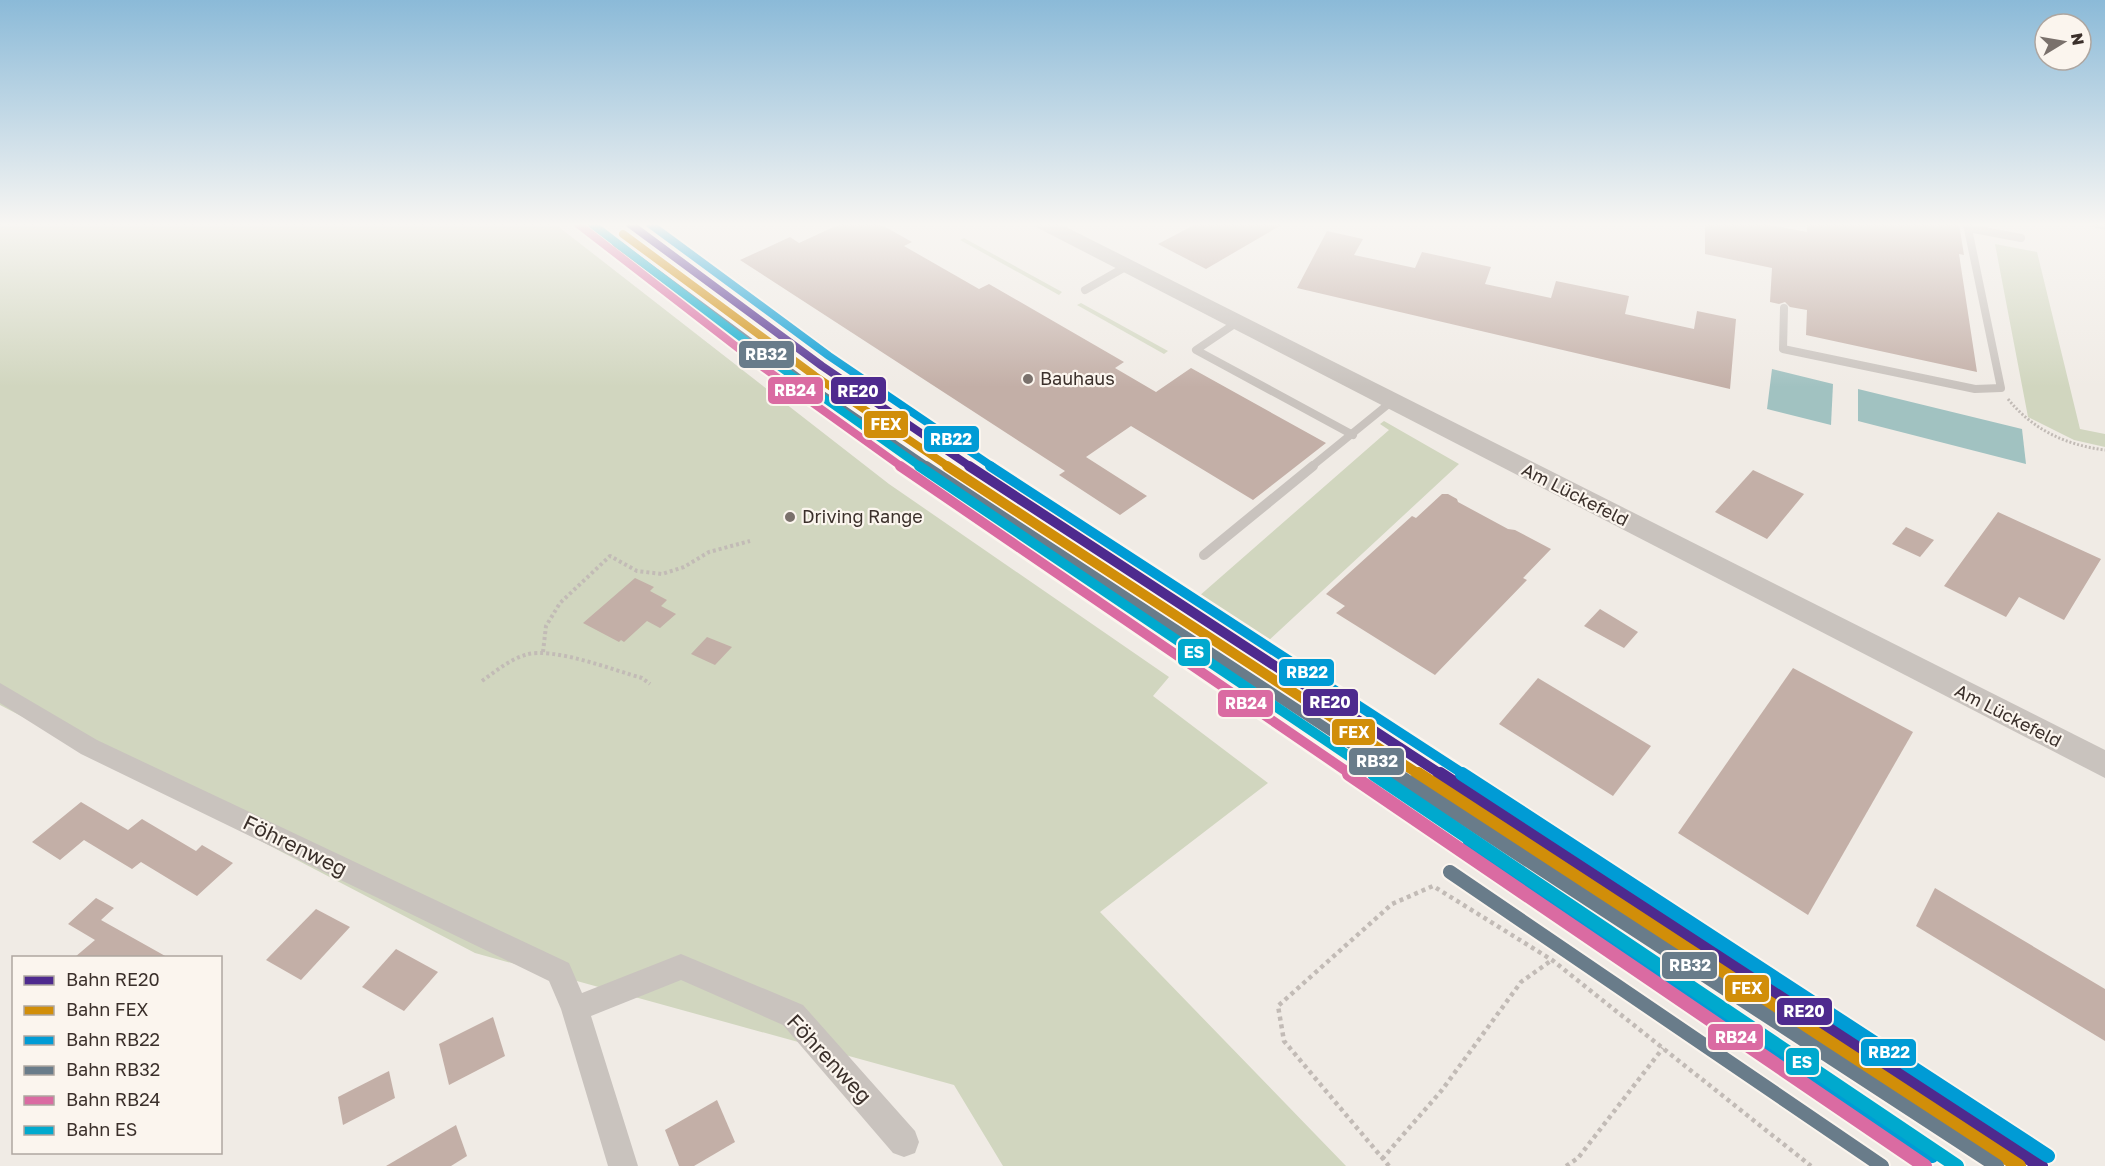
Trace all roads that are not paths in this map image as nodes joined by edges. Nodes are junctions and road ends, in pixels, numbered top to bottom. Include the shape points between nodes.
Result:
1 (1105, 278) edge
2 (1150, 278) edge
3 (1979, 278) edge
4 (1085, 290) dead end
5 (1784, 309) dead end
6 (1236, 322) junction
7 (1391, 402) junction
8 (1353, 435) junction
9 (1204, 555) dead end
10 (0, 693) edge
11 (2105, 765) edge
12 (575, 1009) junction
13 (904, 1142) dead end
14 (623, 1166) edge

1 - 4 lane
2 - 6 street, Am Lückefeld
3 - 5 lane via 2001,388 1975,389 1783,349
6 - 7 street, Am Lückefeld
6 - 8 lane via 1196,350
7 - 8 lane
7 - 11 street, Am Lückefeld
8 - 9 lane
10 - 12 street, Föhrenweg via 89,747 559,972
12 - 13 street, Föhrenweg via 681,967 793,1015
12 - 14 street, Föhrenweg

